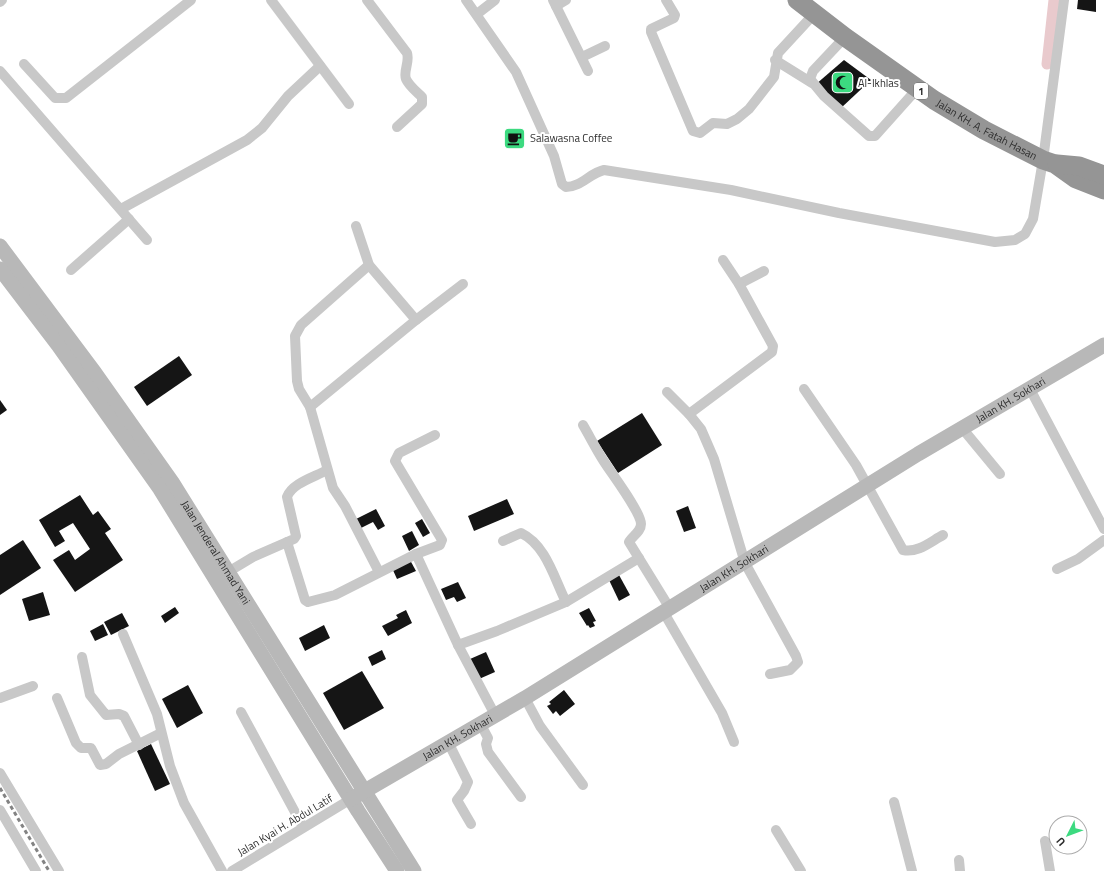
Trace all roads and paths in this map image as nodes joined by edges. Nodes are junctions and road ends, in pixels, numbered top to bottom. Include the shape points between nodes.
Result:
1 (191, 0) edge
2 (271, 0) edge
3 (367, 0) edge
4 (466, 0) edge
5 (495, 0) edge
6 (566, 0) edge
7 (666, 0) edge
8 (798, 0) edge
9 (1064, 0) edge
10 (554, 3) edge
11 (179, 4) edge
12 (477, 14) junction
13 (814, 14) junction
14 (845, 38) junction
15 (605, 46) dead end
16 (582, 57) junction
17 (775, 60) junction
18 (24, 64) dead end
19 (320, 66) junction
20 (0, 71) edge
21 (588, 71) dead end
22 (812, 83) junction
23 (917, 89) junction
24 (349, 104) dead end
25 (397, 127) dead end
26 (1049, 162) junction
27 (1104, 175) edge
28 (1104, 190) edge
29 (121, 209) junction
30 (129, 219) junction
31 (356, 226) dead end
32 (147, 240) dead end
33 (0, 246) edge
34 (723, 260) dead end
35 (369, 265) junction
36 (0, 269) edge
37 (71, 270) dead end
38 (764, 270) dead end
39 (463, 284) dead end
40 (739, 284) junction
41 (416, 320) junction
42 (1104, 345) edge
43 (804, 388) dead end
44 (1030, 389) junction
45 (667, 392) dead end
46 (310, 407) junction
47 (689, 414) junction
48 (583, 425) dead end
49 (962, 428) junction
50 (434, 435) dead end
51 (327, 470) junction
52 (1000, 474) dead end
53 (868, 485) junction
54 (166, 486) junction
55 (1104, 529) edge
56 (943, 535) dead end
57 (1104, 540) edge
58 (503, 541) dead end
59 (288, 542) junction
60 (416, 554) junction
61 (639, 558) junction
62 (745, 563) junction
63 (1057, 569) dead end
64 (228, 572) junction
65 (380, 572) junction
66 (566, 602) junction
67 (666, 609) junction
68 (123, 634) dead end
69 (458, 644) junction
70 (82, 657) dead end
71 (770, 674) dead end
72 (33, 686) dead end
73 (0, 698) edge
74 (57, 698) dead end
75 (525, 698) junction
76 (241, 712) dead end
77 (495, 715) junction
78 (480, 723) junction
79 (161, 733) junction
80 (448, 742) junction
81 (734, 742) dead end
82 (139, 745) junction
83 (0, 773) edge
84 (583, 785) dead end
85 (364, 792) junction
86 (521, 797) dead end
87 (351, 799) junction
88 (894, 802) dead end
89 (0, 810) edge
90 (471, 824) dead end
91 (303, 827) junction
92 (776, 830) dead end
93 (1045, 842) dead end
94 (959, 860) dead end
95 (36, 871) edge
96 (59, 871) edge
97 (222, 871) edge
98 (232, 871) edge
99 (397, 871) edge
100 (414, 871) edge
101 (801, 871) edge
102 (912, 871) edge
103 (960, 871) edge
104 (1050, 871) edge

1 - 11 street
2 - 19 street
3 - 25 street via 407,53 409,61 405,77 422,97 422,104
4 - 12 street
5 - 12 street
6 - 10 street
7 - 17 street via 676,15 651,28 651,32 693,131 700,133 713,123 727,124 749,110 774,77
8 - 13 highway, Jalan KH. A. Fatah Hasan / 1
9 - 26 street
10 - 16 street
11 - 18 street via 66,98 55,98
12 - 26 street via 516,72 554,156 562,184 566,187 577,185 604,170 731,190 995,242 1015,240 1026,234 1033,219
13 - 14 highway, Jalan KH. A. Fatah Hasan / 1
13 - 17 street via 778,53
14 - 22 street via 812,71
14 - 23 highway, Jalan KH. A. Fatah Hasan / 1
15 - 16 street
16 - 21 street
17 - 22 street
19 - 24 street
19 - 29 street via 288,96 262,128 247,140
20 - 29 street
22 - 23 street via 871,137 875,136
23 - 26 highway, Jalan KH. A. Fatah Hasan / 1 via 984,130
26 - 27 highway, 1 via 1079,166
26 - 28 highway, Jalan KH. A. Fatah Hasan / 1 via 1076,179
29 - 30 street
30 - 32 street
30 - 37 street
31 - 35 street
33 - 54 main road, Jalan Jenderal Ahmad Yani via 95,373
34 - 40 street
35 - 41 street
35 - 46 street via 301,326 295,336 297,381
36 - 54 main road, Jalan Jenderal Ahmad Yani
38 - 40 street
39 - 41 street
40 - 47 street via 773,346 772,352
41 - 46 street
42 - 44 main road, Jalan KH. Sokhari
43 - 53 street
44 - 49 main road, Jalan KH. Sokhari
44 - 55 street
45 - 47 street
46 - 51 street
47 - 62 street via 701,429 714,459
48 - 61 street via 638,514 641,524 629,542
49 - 52 street
49 - 53 main road, Jalan KH. Sokhari
50 - 60 street via 399,453 395,461 442,540 438,547
51 - 59 street via 295,487 289,493 287,497 296,536
51 - 65 street via 336,496 345,506
53 - 56 street via 903,550 917,550
53 - 62 main road, Jalan KH. Sokhari
54 - 64 main road, Jalan Jenderal Ahmad Yani
54 - 87 main road, Jalan Jenderal Ahmad Yani
57 - 63 street via 1078,559
58 - 66 street via 521,533 540,547
59 - 64 street via 253,557
59 - 65 street via 305,600 308,602 335,595
60 - 65 street
60 - 69 street
61 - 66 street
61 - 67 street
62 - 67 main road, Jalan KH. Sokhari
62 - 71 street via 798,662 790,670
64 - 85 main road, Jalan Jenderal Ahmad Yani
66 - 69 street via 497,631
67 - 75 main road, Jalan KH. Sokhari
67 - 81 street via 722,713
68 - 79 street via 153,703
69 - 77 street
70 - 82 street via 90,695 106,715 124,716
72 - 73 street
74 - 82 street via 76,743 81,748 91,748 100,765
75 - 77 main road, Jalan KH. Sokhari
75 - 84 street via 540,726
76 - 91 street
77 - 78 main road, Jalan KH. Sokhari
78 - 80 main road, Jalan KH. Sokhari
78 - 86 street via 488,738 488,752
79 - 82 street
79 - 97 street via 184,803
80 - 85 main road, Jalan KH. Sokhari
80 - 90 street via 468,782 457,800
83 - 96 street
85 - 87 main road, Jalan KH. Sokhari
85 - 100 main road, Jalan Jenderal Ahmad Yani
87 - 91 street, Jalan Kyai H. Abdul Latif
87 - 99 main road, Jalan Jenderal Ahmad Yani
88 - 102 street
89 - 95 street
91 - 98 street, Jalan Kyai H. Abdul Latif
92 - 101 street
93 - 104 street
94 - 103 street

